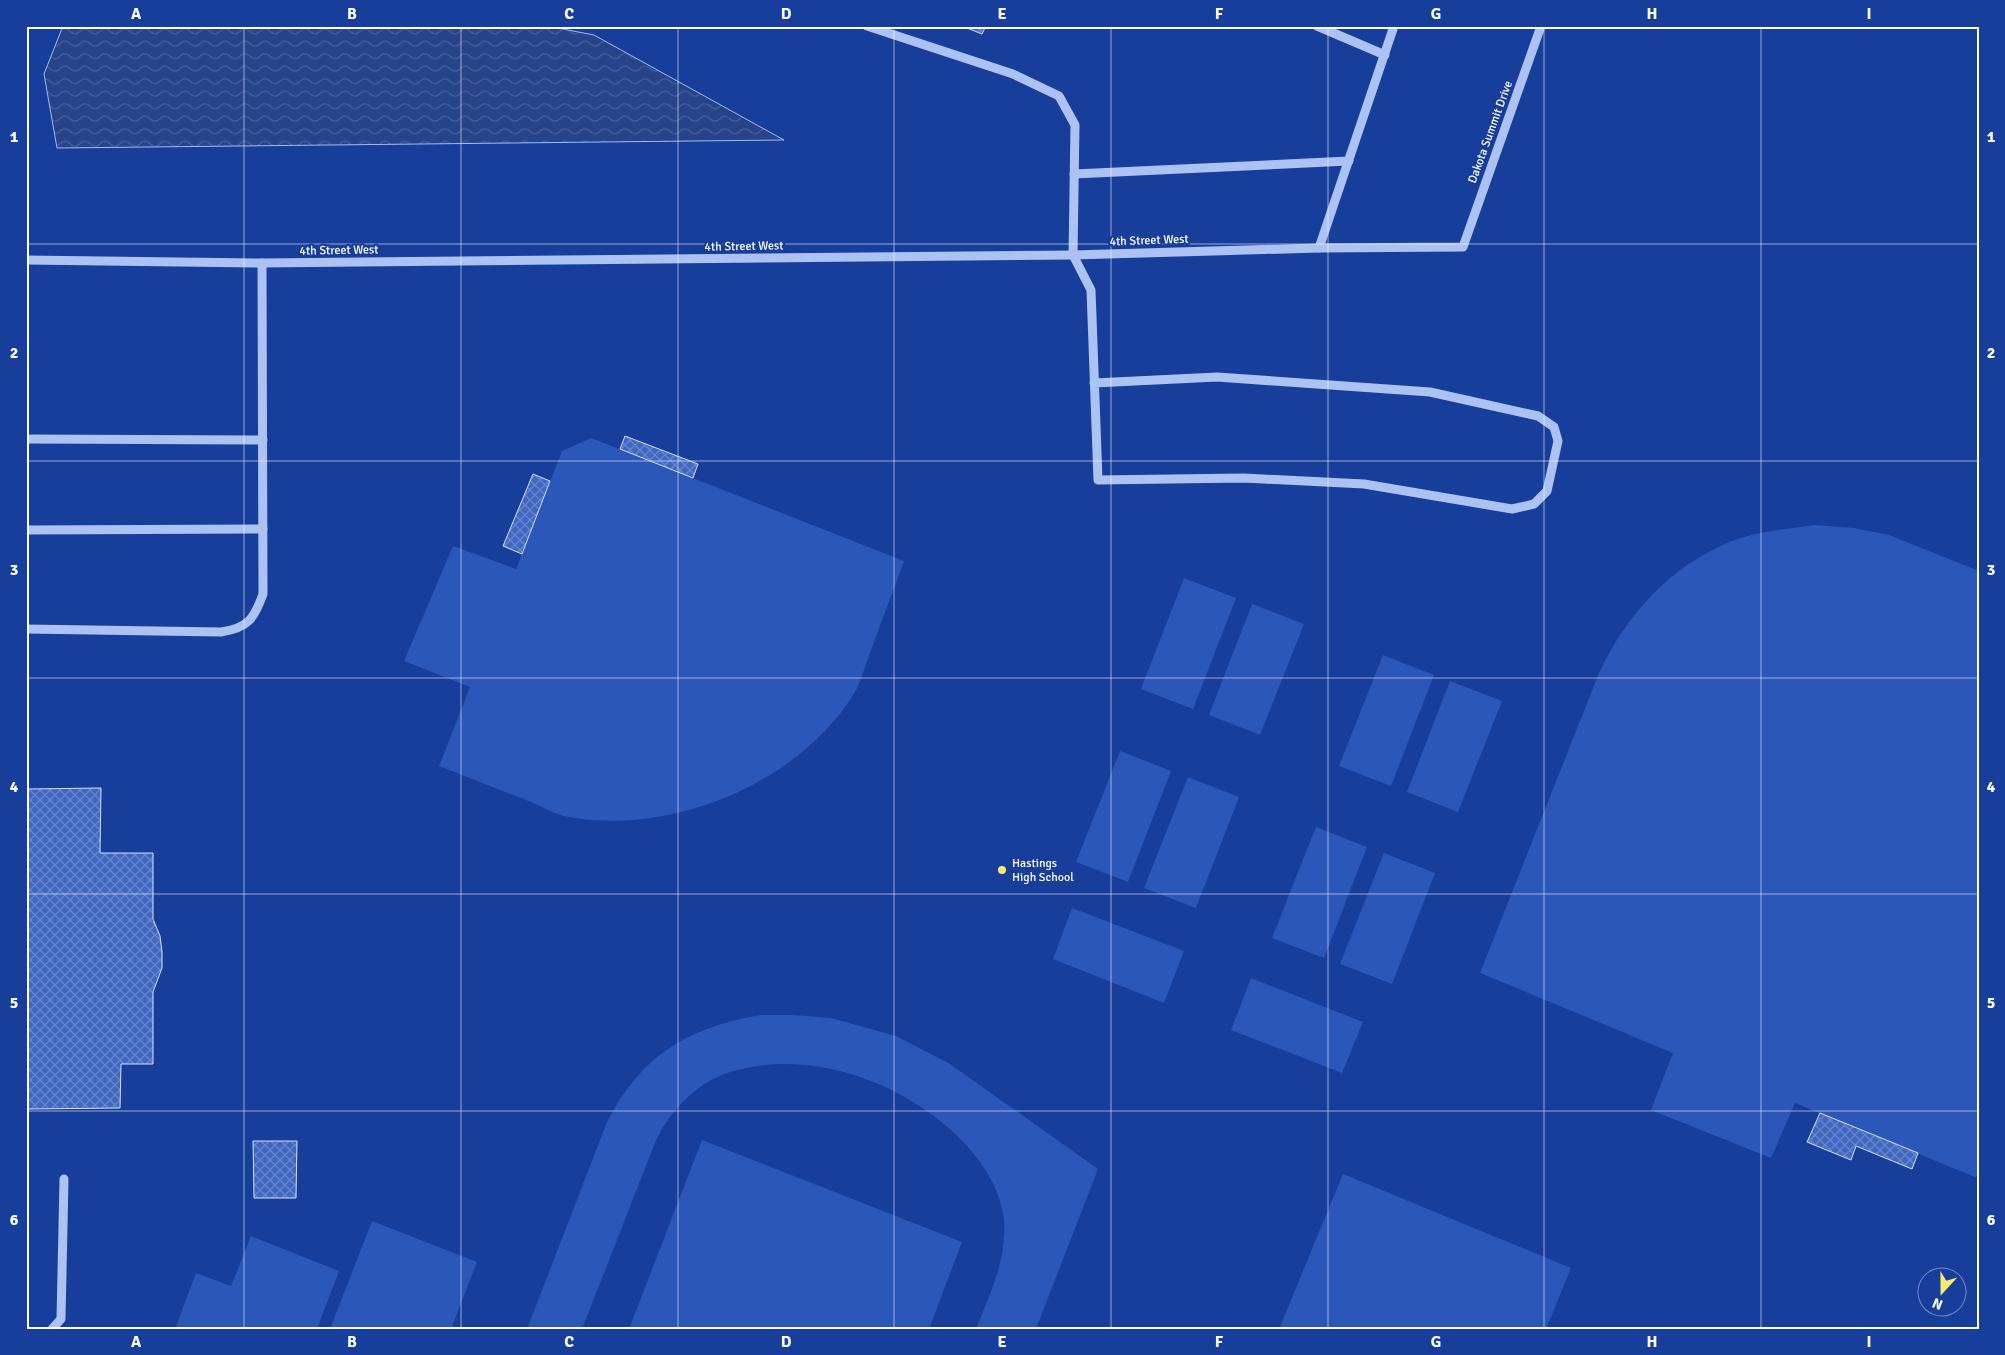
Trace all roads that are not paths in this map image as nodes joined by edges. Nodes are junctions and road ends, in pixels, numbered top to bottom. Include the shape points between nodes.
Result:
1 (867, 26) edge
2 (1318, 26) edge
3 (1394, 26) edge
4 (1541, 26) edge
5 (1385, 55) junction
6 (1349, 161) junction
7 (1074, 174) junction
8 (1463, 246) joint
9 (1319, 248) junction
10 (1073, 255) junction
11 (26, 260) edge
12 (262, 263) junction
13 (1094, 383) junction
14 (26, 439) edge
15 (262, 440) junction
16 (263, 529) junction
17 (26, 530) edge
18 (26, 629) edge
19 (64, 1179) dead end
20 (52, 1329) edge

1 - 7 street via 1013,74 1059,96 1075,125
2 - 5 street
3 - 5 street
4 - 8 street, Dakota Summit Drive
5 - 6 street
6 - 7 street
6 - 9 street
7 - 10 street
8 - 9 street, 4th Street West
9 - 10 street, 4th Street West
10 - 12 street, 4th Street West
10 - 13 street via 1091,290
11 - 12 street, 4th Street West
12 - 15 street
13 - 13 street via 1217,377 1430,392 1538,416 1554,427 1558,441 1547,491 1534,504 1512,509 1364,484 1244,478 1098,480
14 - 15 street
15 - 16 street
16 - 17 street
16 - 18 street via 263,594 256,614 239,629 221,632
19 - 20 street via 61,1319

